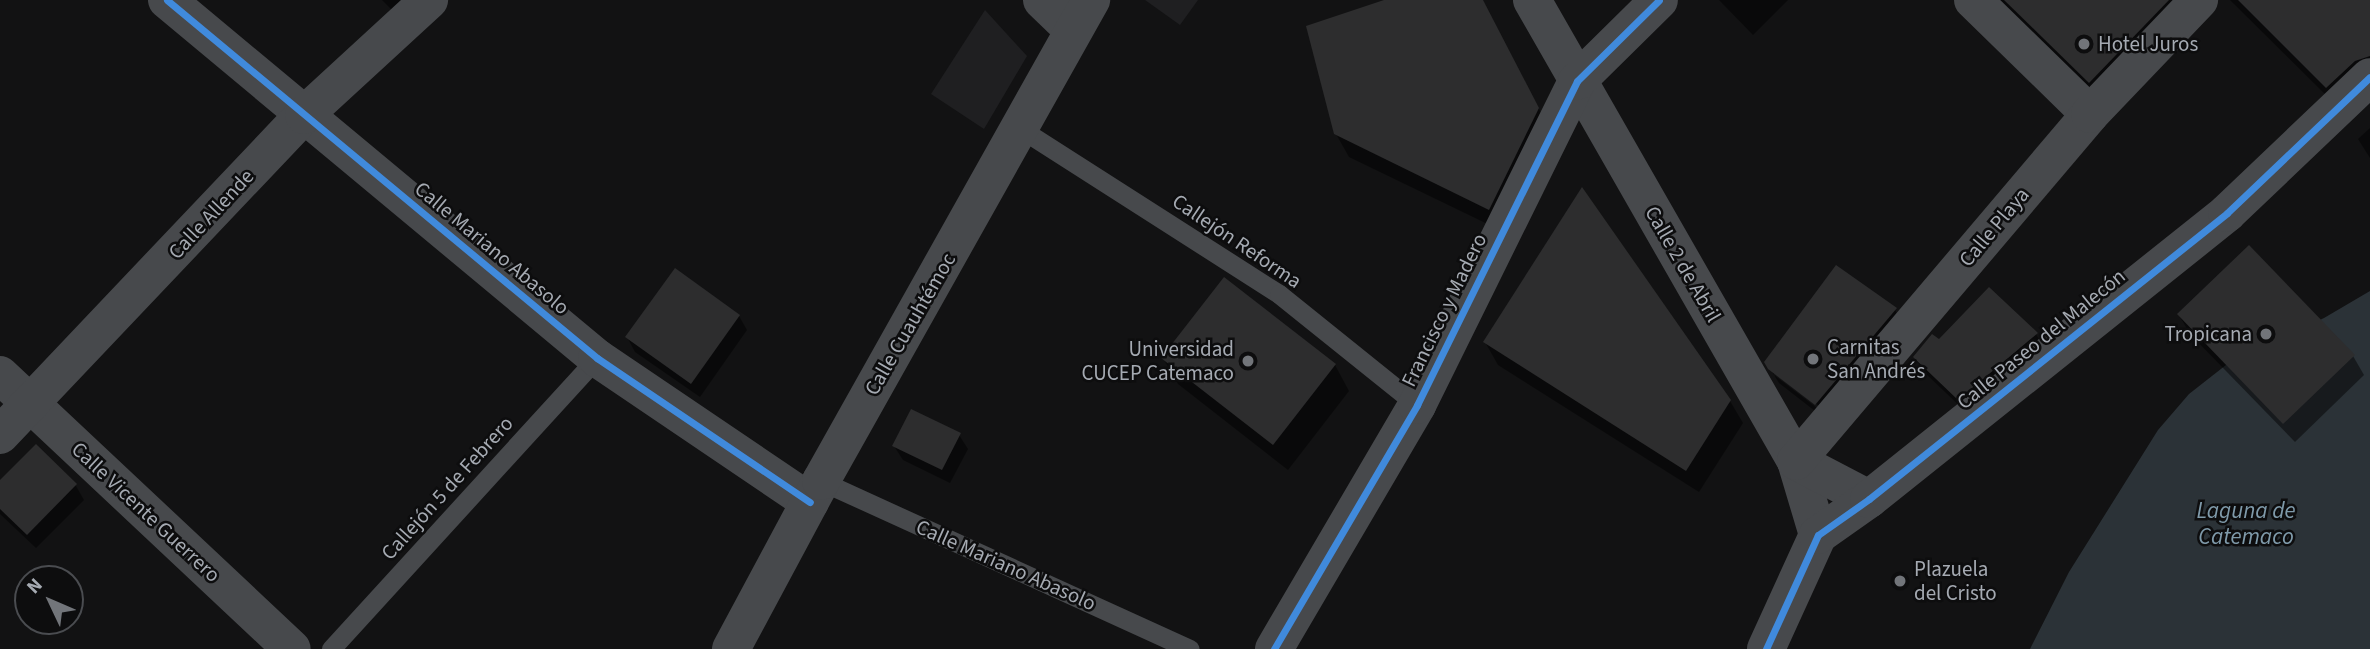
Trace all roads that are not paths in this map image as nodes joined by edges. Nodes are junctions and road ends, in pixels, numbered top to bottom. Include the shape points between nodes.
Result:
1 (167, 0) edge
2 (429, 0) edge
3 (1042, 0) edge
4 (1532, 0) edge
5 (1659, 0) edge
6 (1973, 0) edge
7 (2199, 0) edge
8 (1082, 15) edge
9 (2370, 77) edge
10 (1577, 81) junction
11 (2090, 114) junction
12 (304, 115) junction
13 (1021, 129) junction
14 (597, 358) junction
15 (0, 375) edge
16 (31, 404) junction
17 (1417, 405) junction
18 (0, 435) edge
19 (1796, 461) junction
20 (815, 492) junction
21 (1869, 499) junction
22 (1818, 535) junction
23 (292, 649) edge
24 (331, 649) edge
25 (731, 649) edge
26 (1191, 649) edge
27 (1274, 649) edge
28 (1766, 649) edge

1 - 12 street, Calle Mariano Abasolo
2 - 12 street, Calle Allende
3 - 8 street
4 - 10 street, Calle 2 de Abril
5 - 10 street, Francisco y Madero
6 - 11 street
7 - 11 street, Calle Playa
8 - 13 street, Calle Cuauhtémoc
9 - 21 street, Calle Paseo del Malecón via 2227,213
10 - 17 street, Francisco y Madero
10 - 19 street, Calle 2 de Abril
11 - 19 street, Calle Playa
12 - 14 street, Calle Mariano Abasolo
12 - 16 street, Calle Allende
13 - 17 lane, Callejón Reforma via 1279,294
13 - 20 street, Calle Cuauhtémoc
14 - 20 street, Calle Mariano Abasolo
14 - 24 lane, Callejón 5 de Febrero
15 - 16 street, Calle Vicente Guerrero
16 - 18 street, Calle Allende
16 - 23 street, Calle Vicente Guerrero
17 - 27 street, Francisco y Madero
19 - 21 street
19 - 22 street, Calle 2 de Abril
20 - 25 street, Calle Cuauhtémoc
20 - 26 lane, Calle Mariano Abasolo
21 - 22 street, Calle Paseo del Malecón
22 - 28 street

